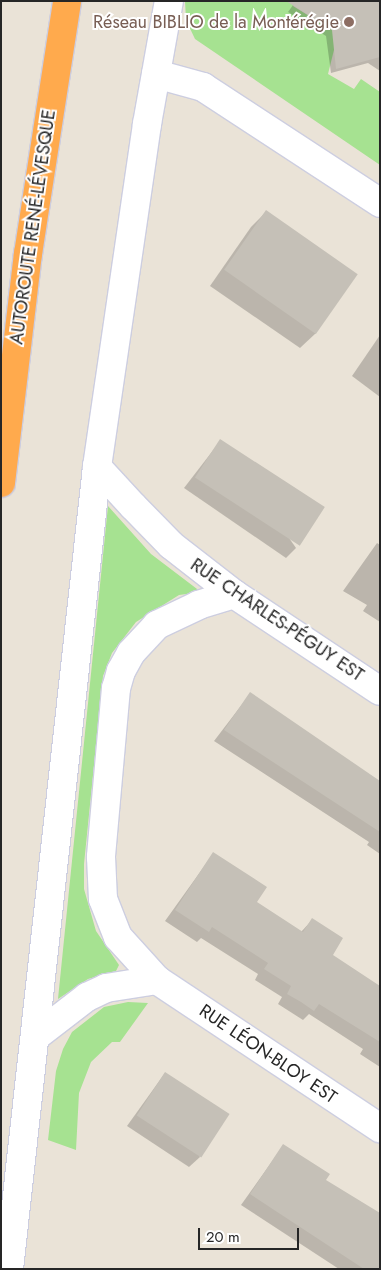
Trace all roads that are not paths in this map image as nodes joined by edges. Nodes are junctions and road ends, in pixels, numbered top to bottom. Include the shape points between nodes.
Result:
1 (67, 1) edge
2 (169, 1) edge
3 (156, 74) junction
4 (380, 203) edge
5 (97, 467) junction
6 (1, 483) edge
7 (234, 594) junction
8 (380, 691) edge
9 (157, 980) junction
10 (36, 1037) junction
11 (380, 1128) edge
12 (9, 1269) edge

1 - 6 highway, AUTOROUTE RENÉ-LÉVESQUE via 28,254
2 - 3 street
3 - 4 street via 203,87
3 - 5 street
5 - 7 street, RUE CHARLES-PÉGUY EST via 178,551
5 - 10 street
7 - 8 street, RUE CHARLES-PÉGUY EST
7 - 9 street, RUE LÉON-BLOY EST via 199,605 157,625 131,653 116,688 100,880 109,920 118,937
9 - 10 street via 106,988 87,997
9 - 11 street, RUE LÉON-BLOY EST
10 - 12 street

